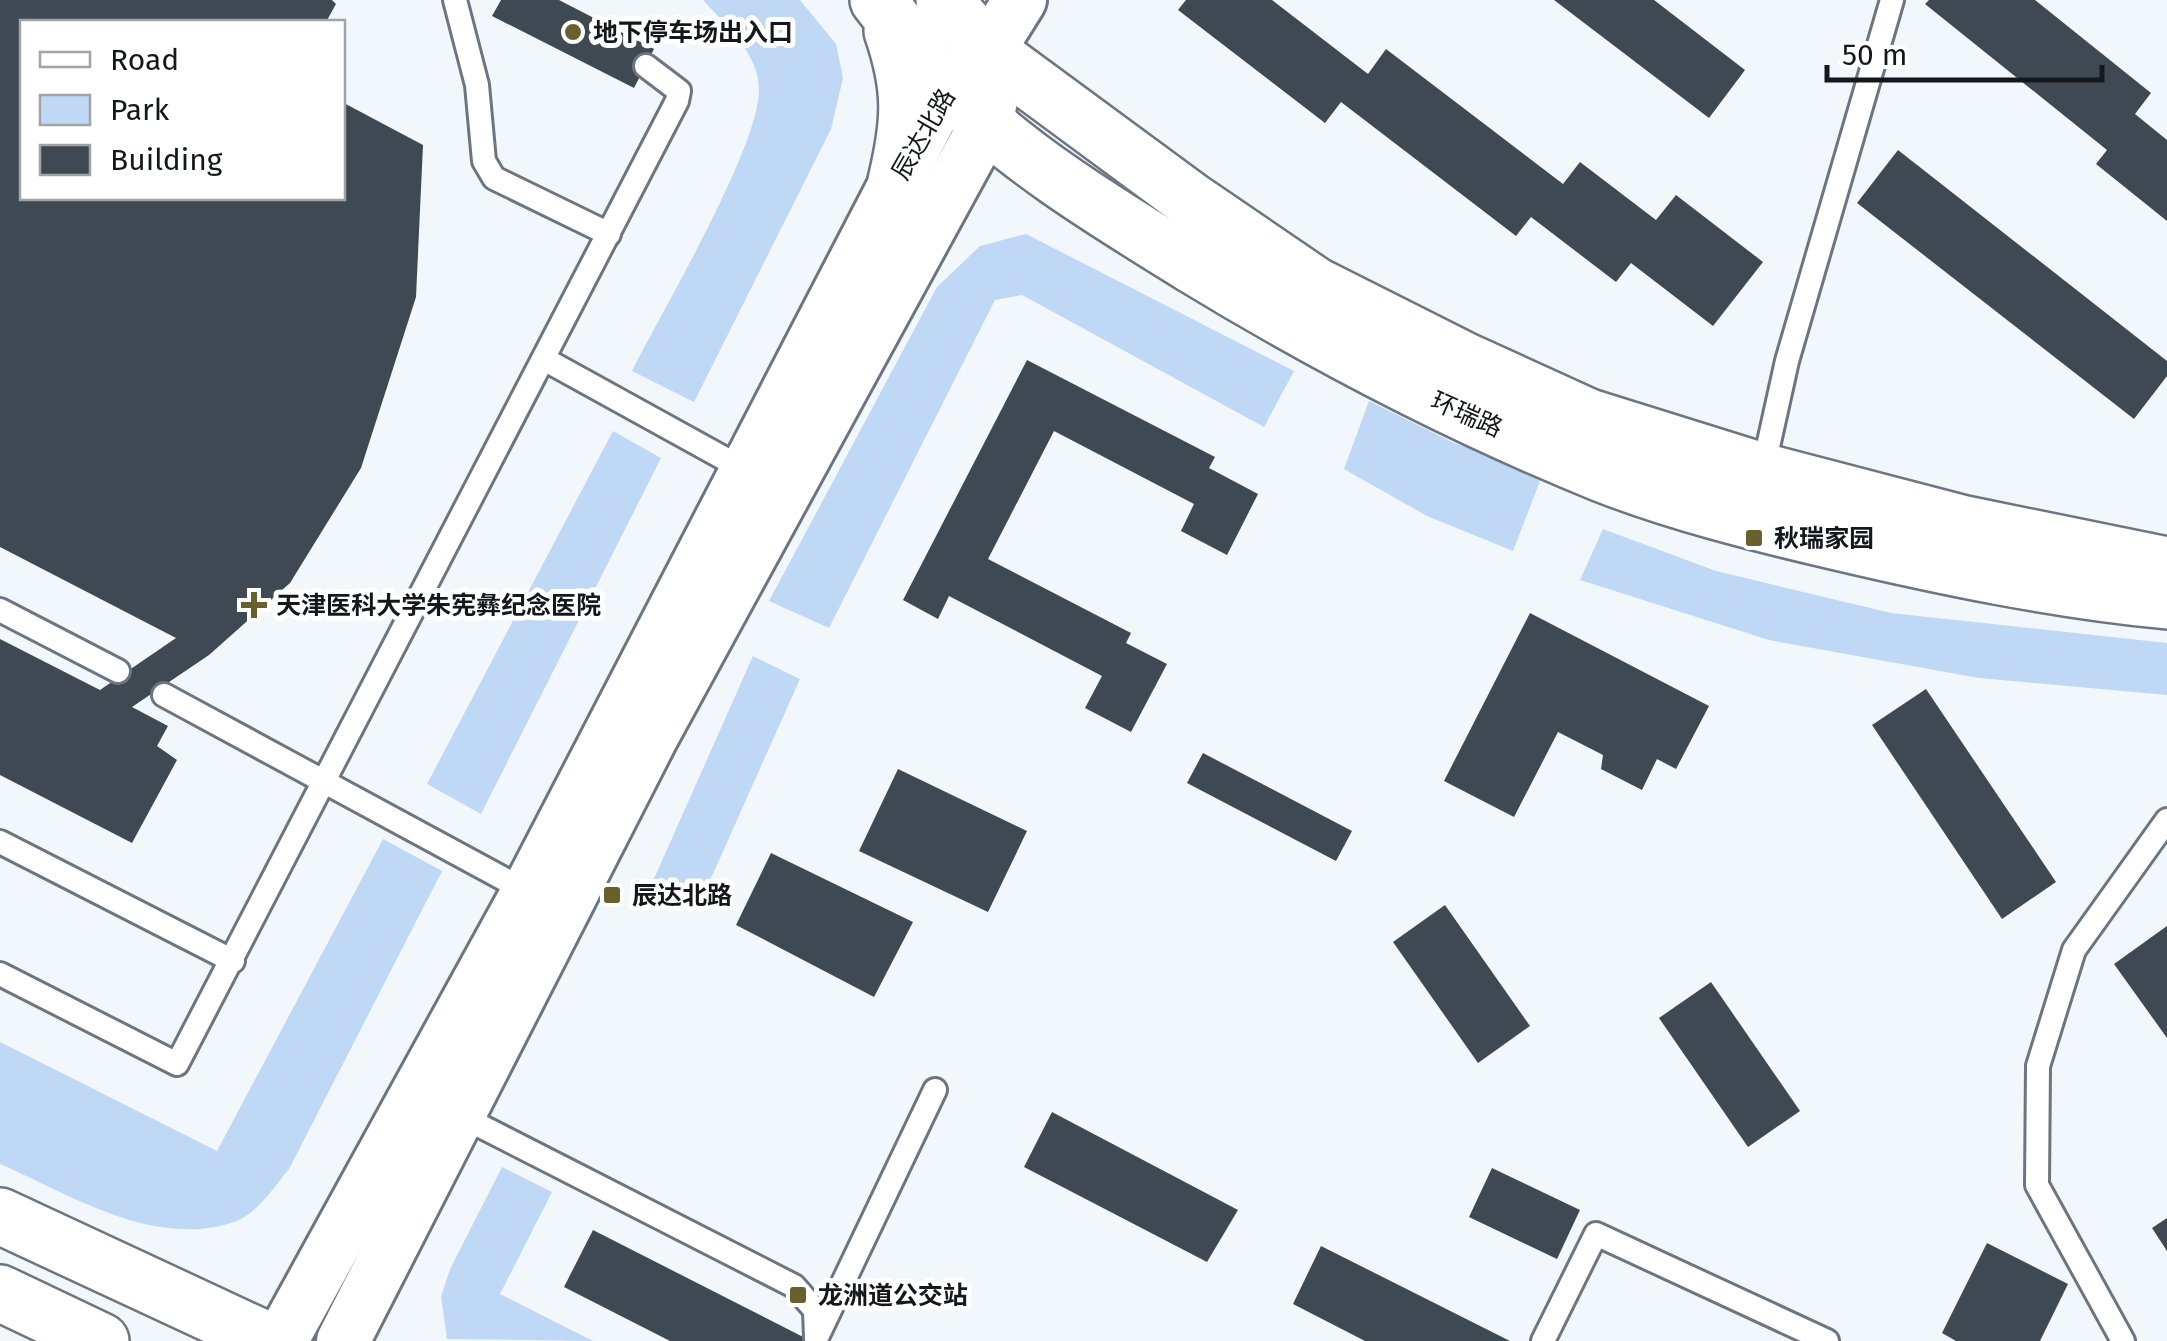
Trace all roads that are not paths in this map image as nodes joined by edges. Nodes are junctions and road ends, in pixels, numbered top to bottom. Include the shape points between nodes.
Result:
1 (455, 0) edge
2 (944, 0) edge
3 (1020, 0) edge
4 (1892, 0) edge
5 (880, 2) edge
6 (988, 51) junction
7 (646, 66) dead end
8 (946, 86) junction
9 (986, 124) junction
10 (896, 181) junction
11 (609, 234) junction
12 (544, 359) junction
13 (766, 481) junction
14 (1756, 496) junction
15 (2167, 564) edge
16 (2167, 601) edge
17 (0, 610) edge
18 (118, 671) dead end
19 (164, 695) dead end
20 (327, 780) junction
21 (2167, 820) edge
22 (0, 842) edge
23 (545, 901) junction
24 (233, 960) junction
25 (0, 974) edge
26 (935, 1090) dead end
27 (439, 1105) junction
28 (0, 1216) edge
29 (0, 1292) edge
30 (101, 1341) edge
31 (268, 1341) edge
32 (281, 1341) edge
33 (343, 1341) edge
34 (1543, 1341) edge
35 (1827, 1341) edge
36 (2122, 1341) edge

1 - 11 lane via 477,85 484,160 494,178
2 - 6 main road, 环瑞路
3 - 6 street, 辰达北路
4 - 14 lane via 1787,361
5 - 8 main road, 环瑞路
5 - 10 main road via 905,70 910,108
6 - 8 street, 辰达北路
6 - 9 street, 辰达北路 via 996,88
6 - 14 main road, 环瑞路 via 1315,285
7 - 11 lane via 672,82 678,101
8 - 9 main road, 环瑞路
8 - 10 street, 辰达北路
9 - 13 street, 辰达北路
9 - 14 main road, 环瑞路 via 1112,216 1424,396 1604,475
10 - 13 street, 辰达北路
11 - 12 lane
12 - 13 lane
12 - 20 lane
13 - 23 street, 辰达北路
14 - 15 main road, 环瑞路 via 1965,524
14 - 16 main road, 环瑞路 via 1926,563
17 - 18 lane
19 - 20 lane
20 - 23 lane
20 - 24 lane
21 - 36 lane via 2074,950 2038,1066 2037,1185
22 - 24 lane
23 - 27 street, 辰达北路
24 - 25 lane via 177,1064
26 - 27 lane via 816,1338 815,1310 794,1286
27 - 32 street, 辰达北路
27 - 33 street, 辰达北路
28 - 31 main road
29 - 30 main road
34 - 35 lane via 1596,1234

